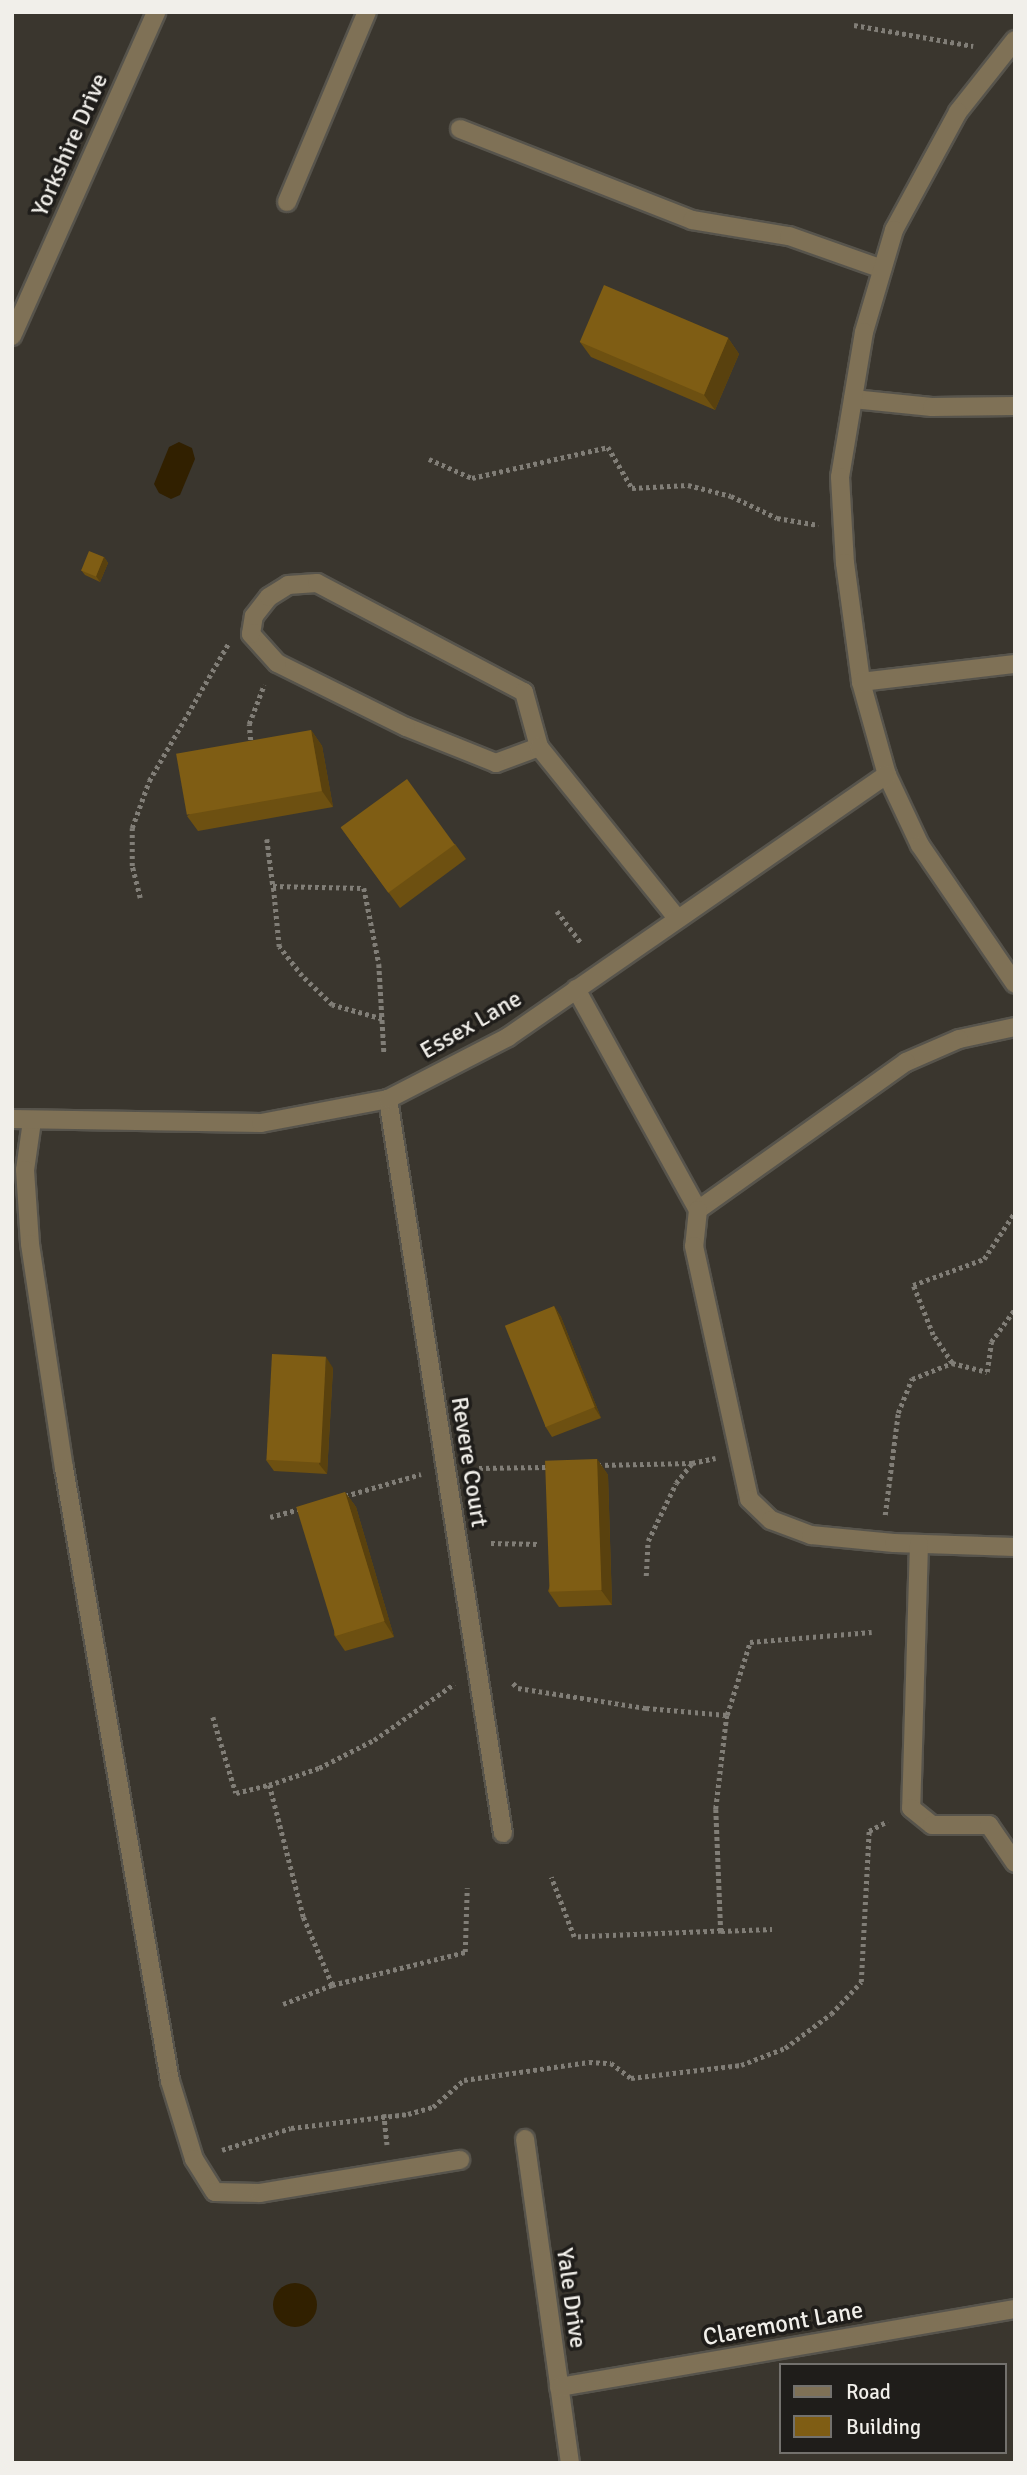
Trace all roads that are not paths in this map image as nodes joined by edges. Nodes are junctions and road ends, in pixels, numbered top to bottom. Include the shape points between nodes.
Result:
1 (156, 12) edge
2 (367, 12) edge
3 (1015, 40) edge
4 (460, 129) dead end
5 (288, 202) dead end
6 (883, 268) junction
7 (12, 337) edge
8 (853, 399) junction
9 (1015, 406) edge
10 (1015, 664) edge
11 (862, 682) junction
12 (539, 747) junction
13 (887, 775) junction
14 (676, 917) junction
15 (1013, 978) edge
16 (576, 989) junction
17 (1015, 1027) edge
18 (388, 1099) junction
19 (12, 1119) edge
20 (32, 1121) junction
21 (698, 1210) junction
22 (919, 1544) junction
23 (1015, 1547) edge
24 (503, 1833) dead end
25 (1015, 1863) edge
26 (525, 2138) dead end
27 (460, 2160) dead end
28 (1015, 2309) edge
29 (559, 2387) junction
30 (570, 2463) edge

1 - 7 street, Yorkshire Drive
2 - 5 street
3 - 6 street via 958,112 894,230
4 - 6 street via 692,220 789,236
6 - 8 street via 864,332
8 - 9 street via 932,407
8 - 11 street via 840,477
10 - 11 street
11 - 13 street
12 - 12 street via 524,692 317,583 288,586 270,597 254,616 251,634 277,663 406,727 496,763
12 - 14 street
13 - 14 street, Essex Lane
13 - 15 street via 920,845
14 - 16 street, Essex Lane
16 - 18 street, Essex Lane via 508,1037
16 - 21 street
17 - 21 street via 959,1039 906,1062
18 - 20 street, Essex Lane via 261,1123
18 - 24 street, Revere Court
19 - 20 street, Essex Lane
20 - 27 street via 24,1170 30,1244 64,1468 170,2081 194,2159 215,2192 260,2193
21 - 22 street via 694,1246 749,1499 771,1520 811,1535
22 - 23 street
22 - 25 street via 911,1808 932,1825 989,1825
26 - 29 street, Yale Drive
28 - 29 street, Claremont Lane
29 - 30 street, Yale Drive

